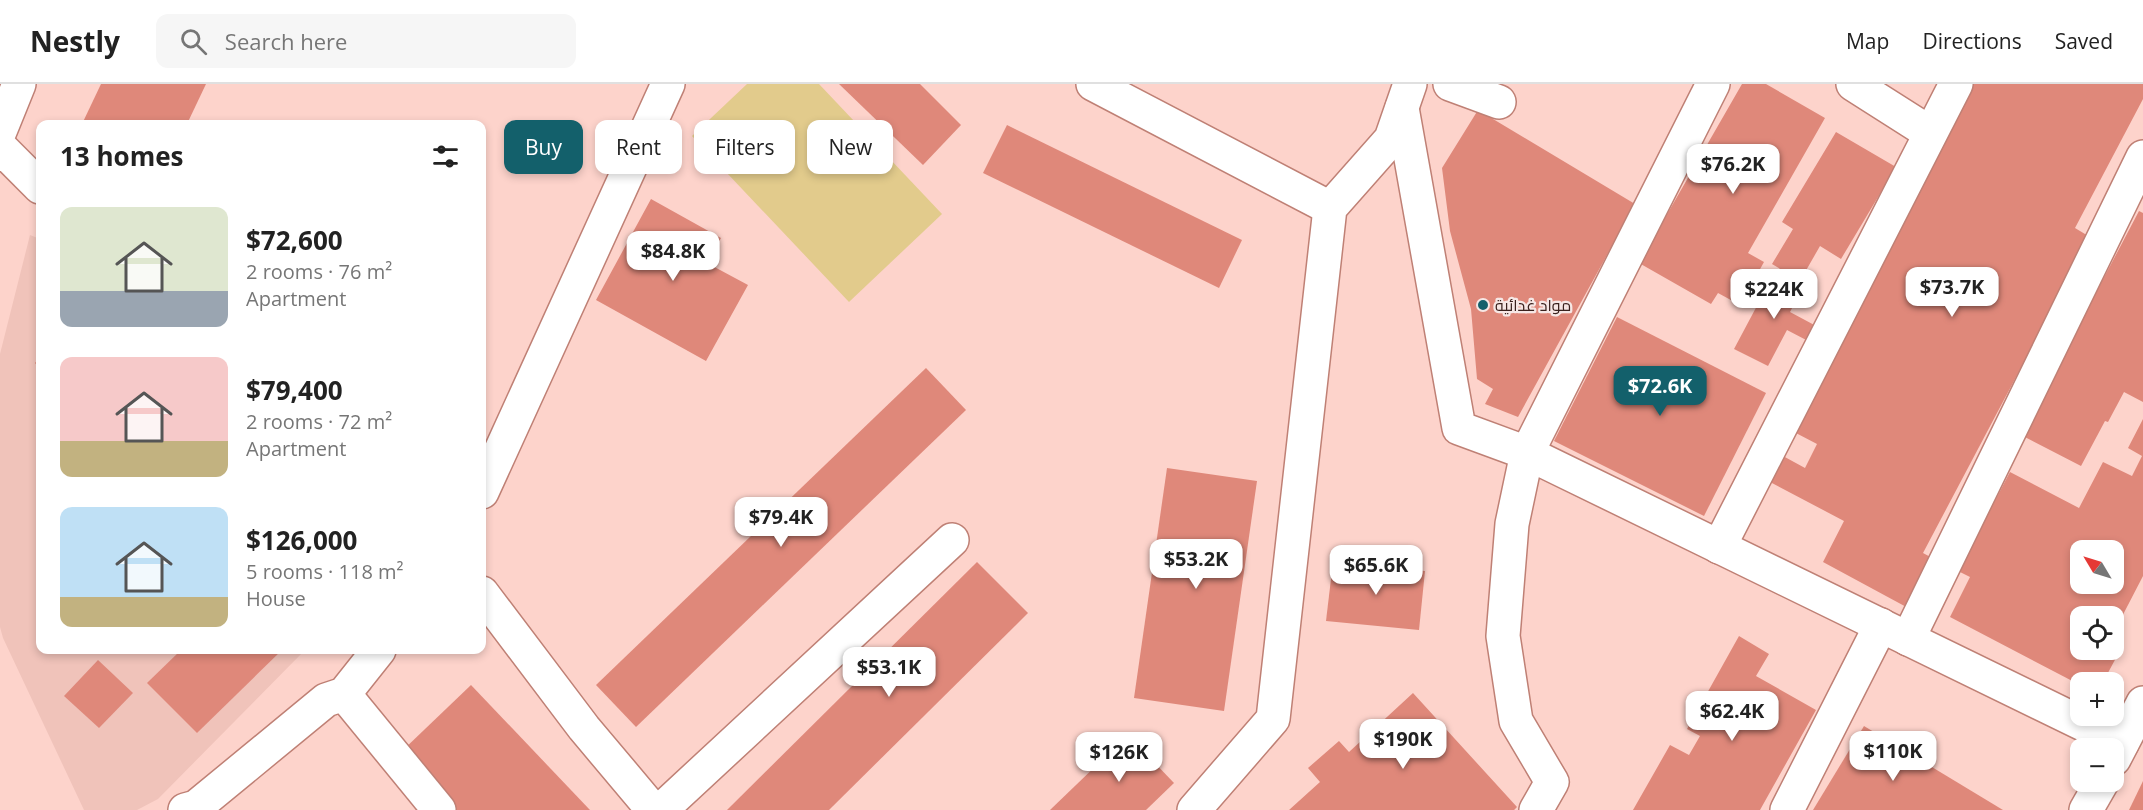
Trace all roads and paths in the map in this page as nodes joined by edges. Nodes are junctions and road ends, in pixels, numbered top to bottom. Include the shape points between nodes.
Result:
1 (19, 84) edge
2 (668, 84) edge
3 (1093, 84) edge
4 (1450, 84) edge
5 (1713, 84) edge
6 (1853, 84) edge
7 (1956, 84) edge
8 (1406, 96) edge
9 (1499, 102) dead end
10 (0, 131) edge
11 (1930, 133) junction
12 (0, 147) edge
13 (2143, 157) edge
14 (36, 183) edge
15 (1330, 208) junction
16 (1527, 453) junction
17 (486, 483) edge
18 (952, 540) dead end
19 (1719, 547) junction
20 (486, 598) edge
21 (1895, 632) junction
22 (376, 654) edge
23 (344, 694) junction
24 (2143, 703) edge
25 (2094, 738) edge
26 (2124, 739) edge
27 (2096, 792) edge
28 (185, 810) edge
29 (439, 810) edge
30 (652, 810) edge
31 (661, 810) edge
32 (1194, 810) edge
33 (1536, 810) edge
34 (1787, 810) edge
35 (2086, 810) edge

1 - 10 street
2 - 17 street
3 - 15 street
4 - 9 street
5 - 16 street
6 - 11 street
7 - 11 street
8 - 15 street via 1391,139
8 - 16 street via 1459,428
11 - 19 street
12 - 14 street
13 - 21 street
15 - 32 street via 1273,719
16 - 19 street
16 - 33 street via 1512,524 1503,636 1516,721 1552,782
18 - 31 street
19 - 21 street
20 - 30 street
21 - 25 street
21 - 34 street
22 - 23 street
23 - 28 street via 326,700 196,807
23 - 29 street
24 - 26 street
27 - 35 street

